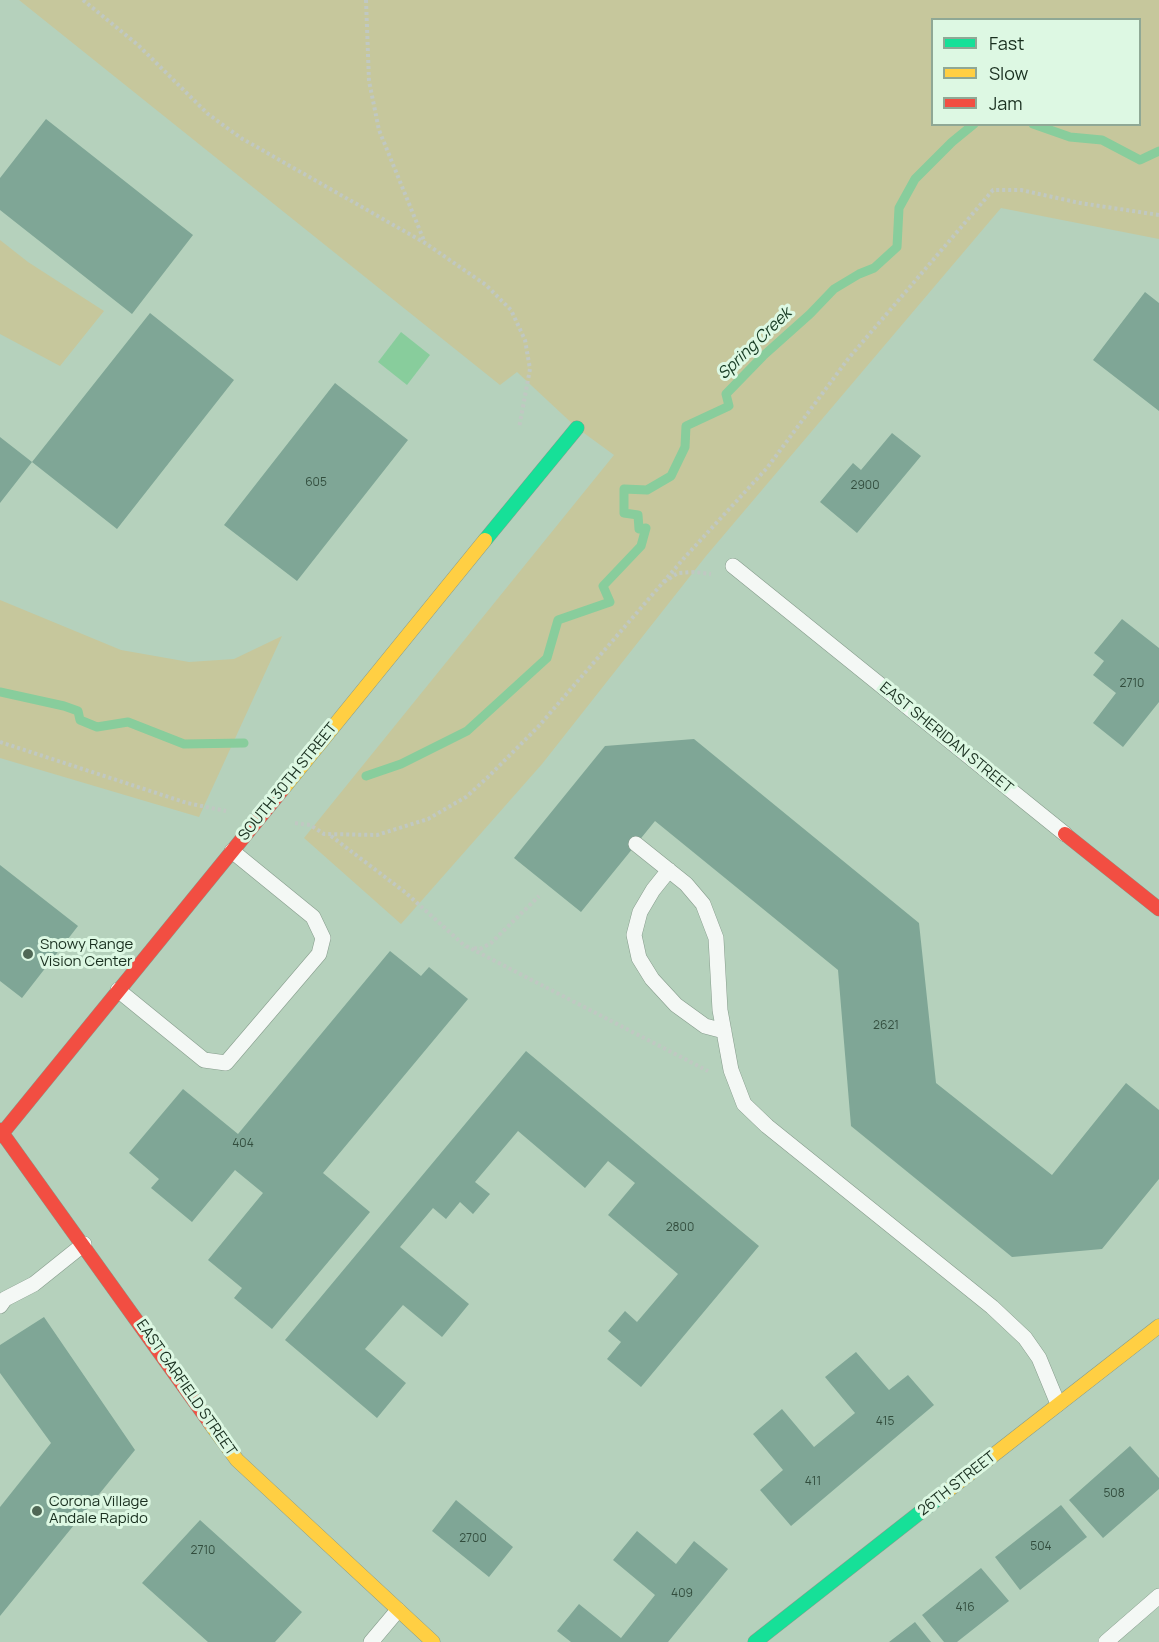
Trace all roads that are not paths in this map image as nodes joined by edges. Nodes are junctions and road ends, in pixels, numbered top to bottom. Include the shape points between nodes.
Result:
1 (577, 428) dead end
2 (733, 566) road end
3 (1065, 834) joint
4 (636, 844) dead end
5 (232, 851) junction
6 (669, 870) junction
7 (1159, 909) edge
8 (118, 990) junction
9 (724, 1031) junction
10 (1, 1133) edge
11 (84, 1244) junction
12 (0, 1306) edge
13 (1159, 1326) edge
14 (1059, 1404) junction
15 (1159, 1596) edge
16 (398, 1610) junction
17 (371, 1642) edge
18 (433, 1642) edge
19 (755, 1642) edge
20 (1106, 1642) edge

1 - 5 street, SOUTH 30TH STREET
2 - 3 lane, EAST SHERIDAN STREET
3 - 7 street, EAST SHERIDAN STREET
4 - 6 lane
5 - 8 street, SOUTH 30TH STREET
5 - 8 lane via 313,917 323,938 319,954 226,1063 204,1060
6 - 9 lane via 703,904 716,938
6 - 9 lane via 640,912 634,935 639,958 676,1005 705,1026
8 - 10 street, SOUTH 30TH STREET
9 - 14 lane via 731,1070 744,1104 1025,1338 1039,1358
10 - 11 street, EAST GARFIELD STREET
11 - 12 lane
11 - 16 street, EAST GARFIELD STREET via 237,1460
13 - 14 street, 26TH STREET
14 - 19 street, 26TH STREET
15 - 20 lane
16 - 17 lane
16 - 18 street, EAST GARFIELD STREET

